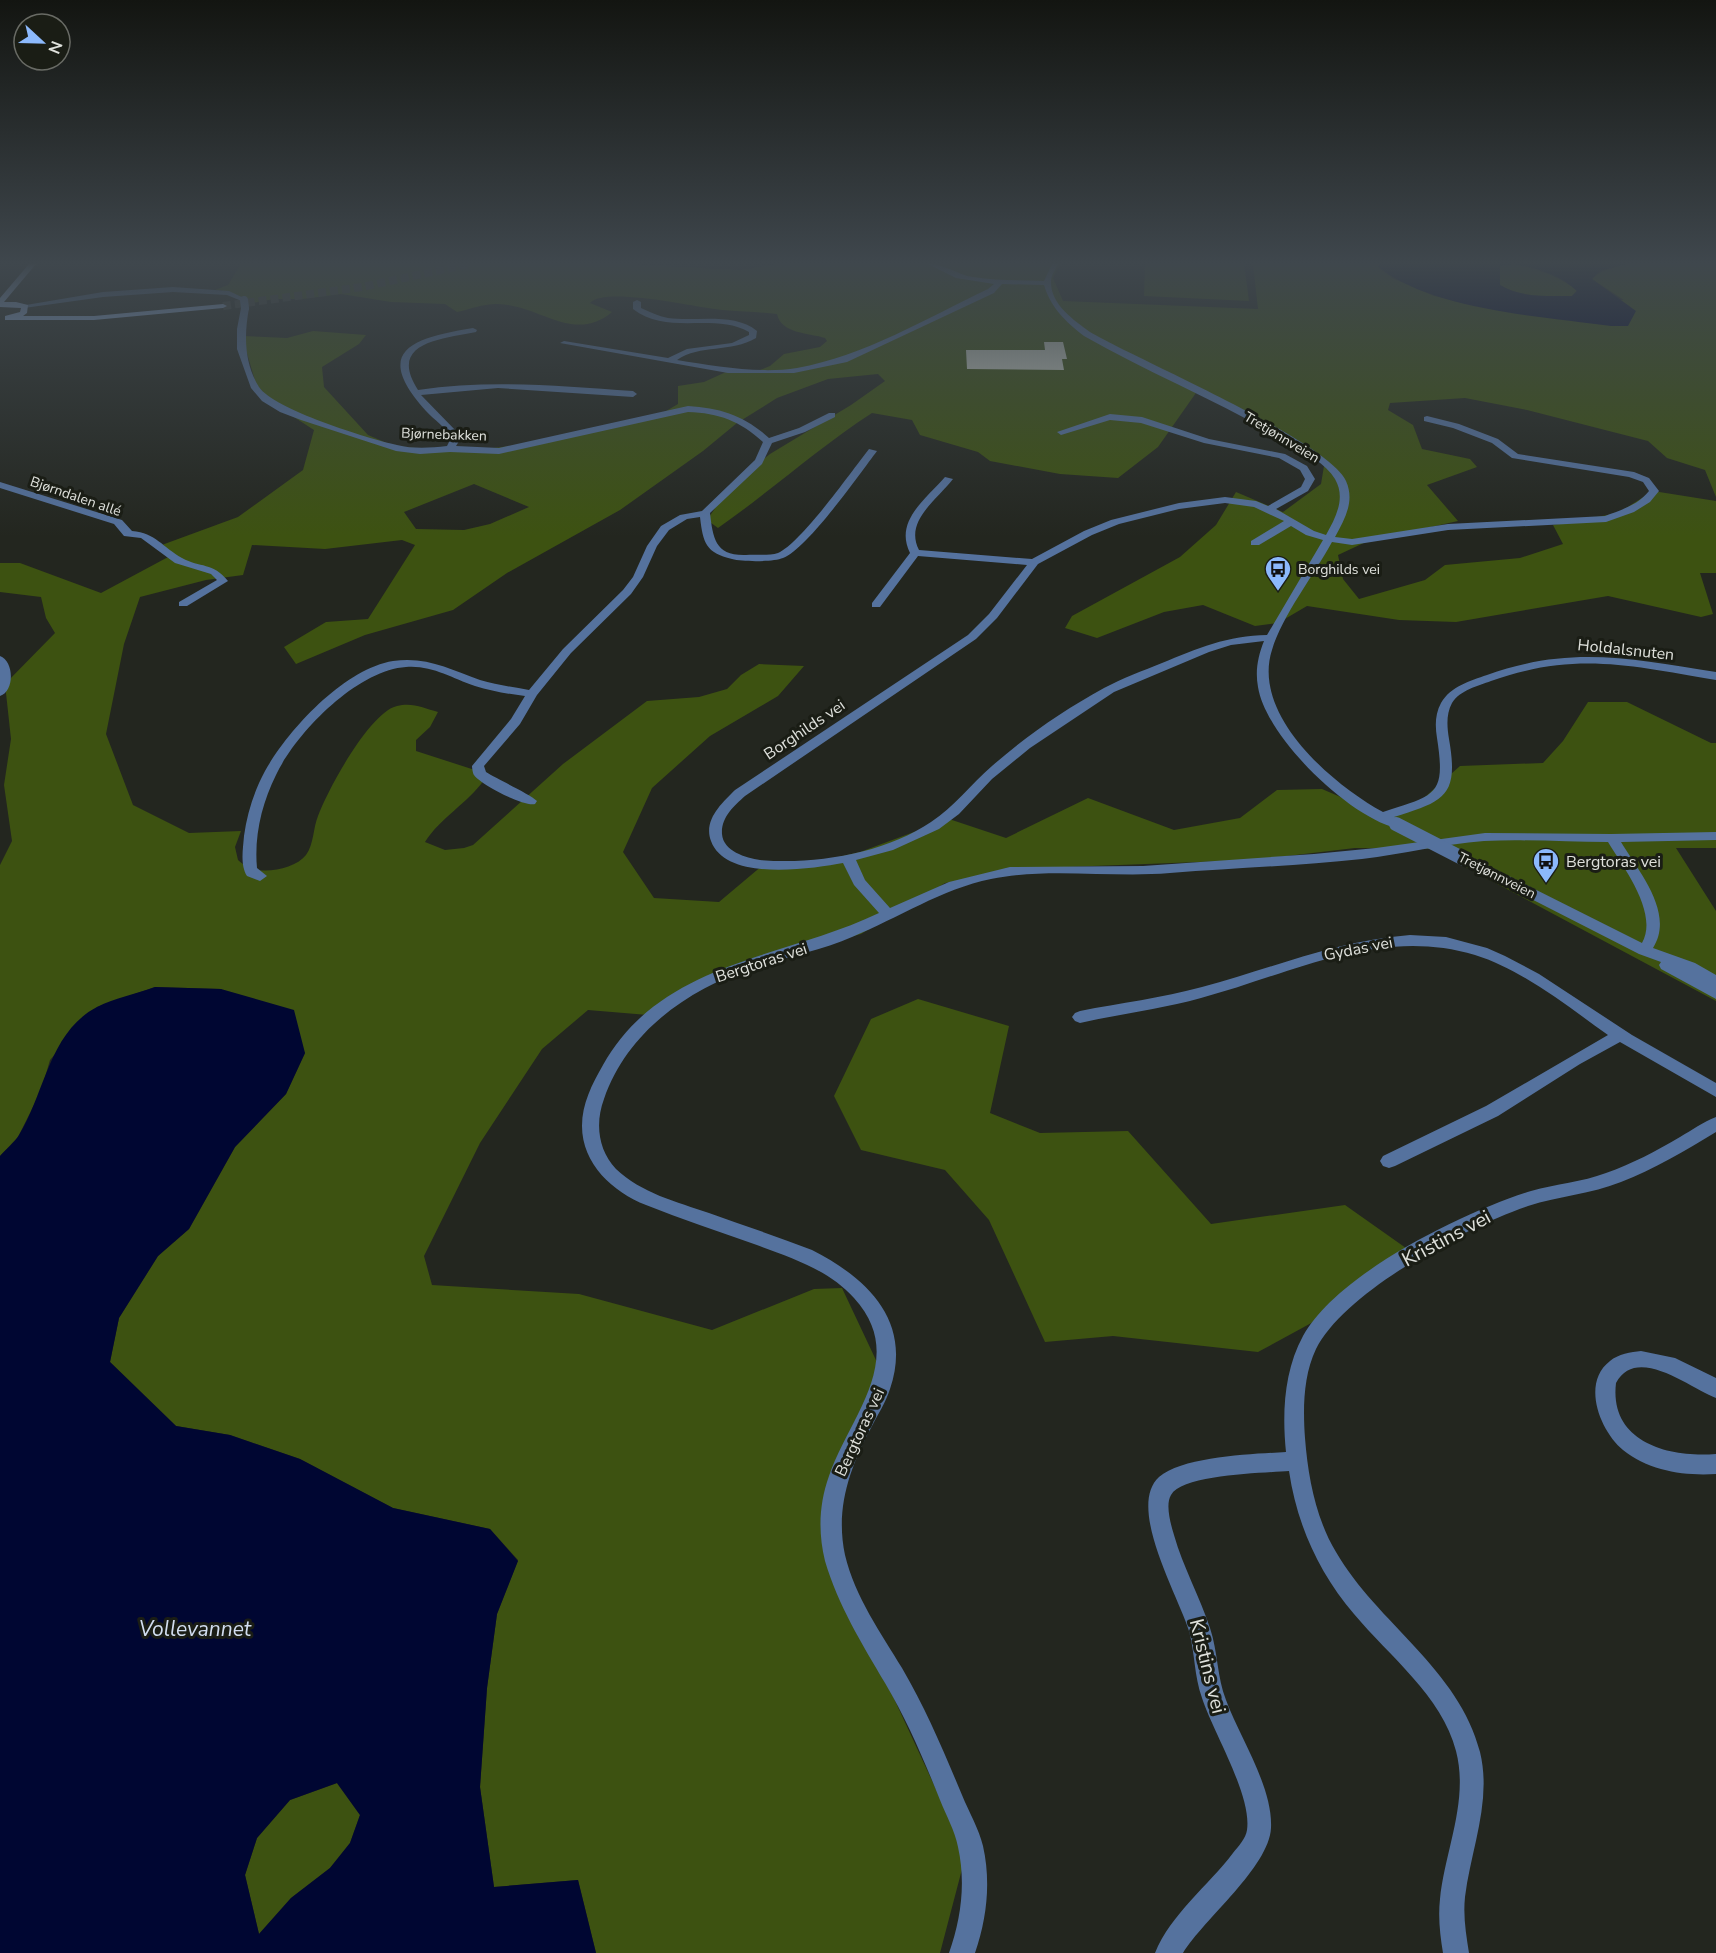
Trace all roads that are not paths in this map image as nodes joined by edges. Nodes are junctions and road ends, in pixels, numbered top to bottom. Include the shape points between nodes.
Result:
1 (243, 355) edge
2 (406, 355) edge
3 (635, 355) edge
4 (677, 355) edge
5 (854, 355) edge
6 (1125, 355) edge
7 (670, 361) junction
8 (416, 393) junction
9 (633, 394) dead end
10 (832, 415) dead end
11 (1427, 419) dead end
12 (1061, 432) dead end
13 (768, 441) junction
14 (450, 449) junction
15 (872, 451) dead end
16 (948, 479) dead end
17 (0, 485) edge
18 (1270, 509) junction
19 (705, 513) junction
20 (1292, 521) junction
21 (1329, 539) junction
22 (1255, 543) dead end
23 (915, 553) junction
24 (1034, 562) junction
25 (183, 604) dead end
26 (876, 605) dead end
27 (1271, 638) junction
28 (0, 659) edge
29 (1716, 676) edge
30 (0, 692) edge
31 (532, 694) junction
32 (530, 801) dead end
33 (1382, 817) junction
34 (1716, 836) edge
35 (1612, 838) junction
36 (849, 858) junction
37 (260, 876) dead end
38 (888, 914) junction
39 (1644, 950) junction
40 (1716, 982) edge
41 (1716, 994) edge
42 (1080, 1017) dead end
43 (1620, 1035) junction
44 (1716, 1091) edge
45 (1716, 1124) edge
46 (1389, 1161) dead end
47 (1716, 1389) edge
48 (1296, 1461) junction
49 (1716, 1464) edge
50 (962, 1953) edge
51 (1168, 1953) edge
52 (1455, 1953) edge

1 - 14 street, Bjørnebakken via 255,388 272,405 396,448
2 - 8 street via 402,370 406,383
3 - 7 street
4 - 7 street
5 - 7 street via 821,367 752,373
6 - 21 street, Tretjønnveien via 1268,426 1326,464 1341,481 1345,498 1341,517
8 - 9 street via 498,384
8 - 14 street via 453,432 456,438
10 - 13 street
11 - 21 street, Borghilds vei via 1495,441 1515,456 1631,474 1646,480 1654,491 1631,510 1606,519 1464,525 1352,542
12 - 18 street via 1104,418 1125,417 1207,441 1282,456 1304,468 1310,479 1305,489
13 - 14 street, Bjørnebakken via 732,416 688,409 518,448 483,452
13 - 19 street via 761,459
15 - 19 street via 802,540 780,556 740,558 719,553 708,539
16 - 23 street via 911,526 911,548
17 - 25 street, Bjørndalen allé via 118,522 128,534 144,535 179,561 215,572 223,580
18 - 20 street, Borghilds vei
18 - 24 street, Borghilds vei via 1225,500 1160,510 1100,528
19 - 31 street via 684,517 665,528 627,592 574,643
20 - 21 street, Borghilds vei
20 - 22 street
21 - 27 street, Tretjønnveien
23 - 24 street
23 - 26 street
24 - 36 street, Borghilds vei via 972,637 740,793 719,815 714,828 718,844 730,856 746,863 793,865
27 - 33 street, Tretjønnveien via 1262,663 1269,706 1275,717 1310,762 1350,797
27 - 36 street, Borghilds vei via 1234,639 1125,681 1018,750 963,805 938,824 906,841
28 - 30 street via 6,675
29 - 33 street, Holdalsnuten via 1577,659 1544,662 1471,684 1453,695 1443,711 1448,762 1445,784 1428,801
31 - 32 street via 516,721 477,766 480,774
31 - 37 street via 488,686 426,663 390,665 357,678 306,727 272,772 250,838 250,868
33 - 39 street, Tretjønnveien, bridge
34 - 35 street, Bergtoras vei
35 - 38 street, Bergtoras vei via 1477,837 1364,854 1130,872 1059,868 1010,871 965,881
35 - 39 street via 1654,921 1654,932
36 - 38 street via 860,885
38 - 50 street, Bergtoras vei via 832,940 729,970 669,1003 640,1026 614,1058 598,1087 591,1114 592,1137 597,1158 631,1191 806,1255 850,1281 880,1324 886,1339 886,1364 880,1391 834,1486 831,1533 841,1577 907,1699 970,1844 975,1905
39 - 40 street, Tretjønnveien
39 - 41 street, Tretjønnveien
42 - 43 street, Gydas vei via 1199,994 1331,952 1409,939 1460,945 1504,962
43 - 44 street, Gydas vei
43 - 46 street via 1492,1111
45 - 48 street, Kristins vei via 1675,1150 1632,1170 1494,1212 1422,1249 1348,1298 1316,1333 1305,1354 1297,1380
47 - 49 street via 1690,1374 1645,1359 1616,1367 1607,1378 1604,1391 1612,1423 1637,1448 1670,1462
48 - 51 street, Kristins vei via 1199,1471 1175,1478 1160,1493 1158,1514 1164,1540 1201,1631 1212,1695 1253,1793 1259,1831 1249,1853
48 - 52 street, Kristins vei via 1327,1559 1443,1700 1458,1723 1468,1750 1473,1795 1450,1900

